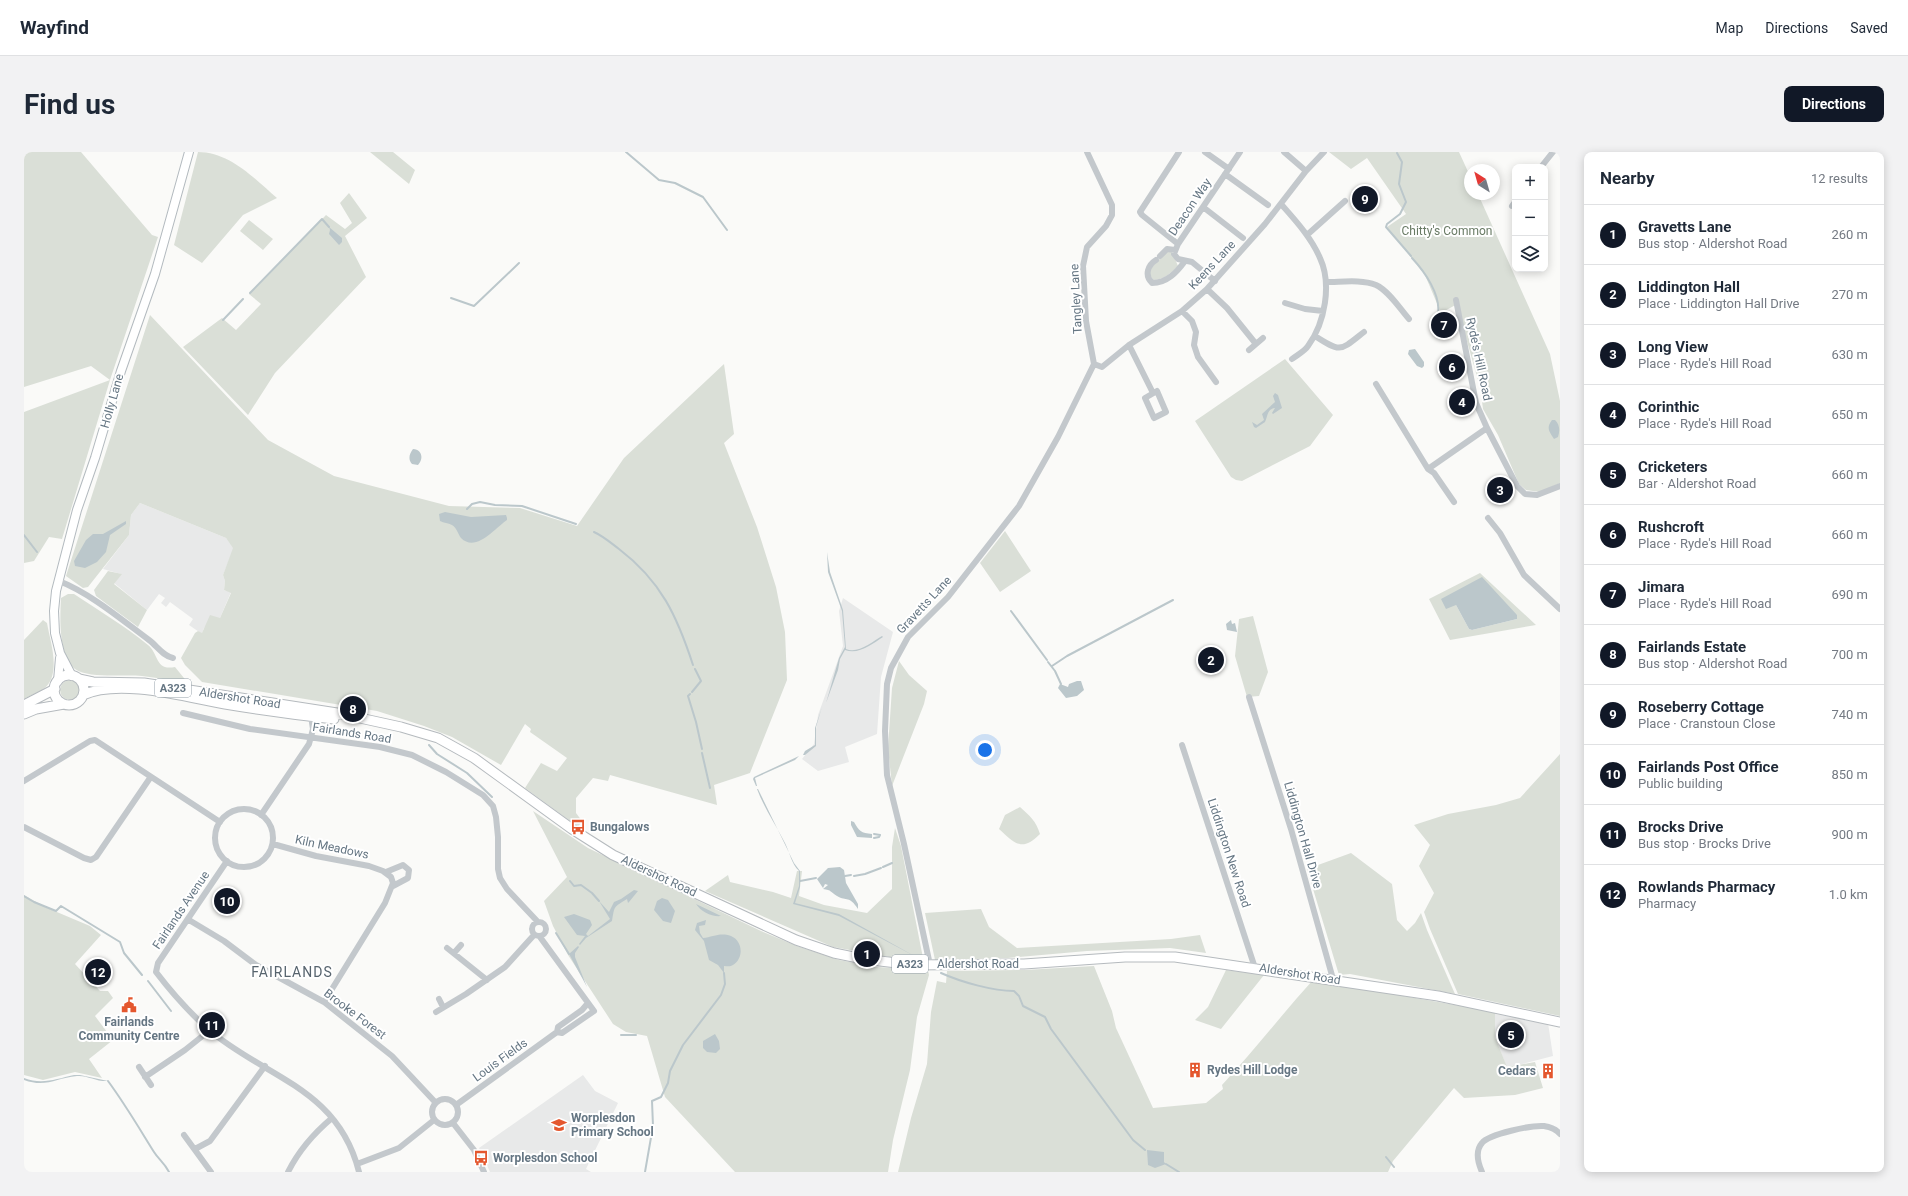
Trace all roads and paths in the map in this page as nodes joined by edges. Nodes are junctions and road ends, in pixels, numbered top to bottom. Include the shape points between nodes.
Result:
1 (189, 152) edge
2 (1087, 152) edge
3 (1179, 152) edge
4 (1205, 152) edge
5 (1240, 152) edge
6 (1284, 152) edge
7 (1324, 152) edge
8 (1553, 152) edge
9 (1543, 164) edge
10 (1227, 171) junction
11 (1306, 171) junction
12 (1345, 201) dead end
13 (1281, 204) junction
14 (1268, 205) dead end
15 (1203, 207) junction
16 (1307, 235) junction
17 (1243, 238) dead end
18 (1178, 244) junction
19 (1175, 250) junction
20 (1185, 261) junction
21 (1215, 281) junction
22 (1326, 282) junction
23 (1207, 290) junction
24 (1456, 300) dead end
25 (1285, 303) dead end
26 (1323, 310) junction
27 (1182, 311) junction
28 (1409, 319) dead end
29 (1364, 332) dead end
30 (1315, 336) junction
31 (1263, 338) dead end
32 (1256, 344) junction
33 (1129, 345) junction
34 (1249, 350) dead end
35 (1292, 359) dead end
36 (1094, 364) junction
37 (1216, 382) dead end
38 (1376, 384) dead end
39 (1153, 393) dead end
40 (1487, 428) junction
41 (1428, 469) junction
42 (1560, 486) edge
43 (1454, 502) dead end
44 (1488, 518) dead end
45 (59, 582) junction
46 (1560, 609) edge
47 (60, 653) junction
48 (173, 658) dead end
49 (75, 677) junction
50 (57, 685) junction
51 (83, 695) junction
52 (1249, 697) dead end
53 (64, 704) junction
54 (24, 705) edge
55 (298, 708) junction
56 (184, 713) dead end
57 (24, 714) edge
58 (311, 716) junction
59 (377, 722) junction
60 (311, 737) junction
61 (1182, 745) dead end
62 (150, 778) junction
63 (24, 780) edge
64 (261, 814) junction
65 (220, 822) junction
66 (24, 827) edge
67 (273, 844) junction
68 (227, 862) junction
69 (386, 872) junction
70 (393, 883) junction
71 (189, 920) junction
72 (538, 922) junction
73 (537, 936) junction
74 (461, 945) dead end
75 (447, 948) dead end
76 (454, 953) junction
77 (930, 964) junction
78 (1255, 968) junction
79 (1333, 979) junction
80 (487, 980) junction
81 (439, 999) dead end
82 (324, 1002) junction
83 (588, 1003) junction
84 (443, 1007) junction
85 (436, 1012) dead end
86 (1560, 1022) edge
87 (210, 1030) junction
88 (557, 1032) junction
89 (265, 1066) junction
90 (138, 1067) dead end
91 (145, 1076) junction
92 (151, 1084) dead end
93 (436, 1102) junction
94 (456, 1105) junction
95 (332, 1118) junction
96 (434, 1120) junction
97 (453, 1123) junction
98 (1560, 1134) edge
99 (184, 1135) dead end
100 (195, 1150) junction
101 (357, 1164) junction
102 (211, 1172) edge
103 (288, 1172) edge
104 (358, 1172) edge
105 (484, 1172) edge
106 (1482, 1172) edge

1 - 45 street, Holly Lane via 155,274 77,510
2 - 36 street, Tangley Lane via 1112,205 1112,215 1087,248 1083,266 1086,321
3 - 18 street via 1140,212
4 - 10 street
5 - 10 street, Deacon Way
6 - 11 street
7 - 11 street, Keens Lane
8 - 9 street
10 - 14 street
10 - 15 street, Deacon Way
11 - 13 street, Keens Lane
12 - 16 street
13 - 16 street
13 - 21 street, Keens Lane
15 - 17 street
15 - 18 street, Deacon Way
16 - 22 street via 1321,259
18 - 19 street, Deacon Way
19 - 20 street, Deacon Way via 1174,254 1178,259
19 - 20 street via 1167,249 1152,263 1147,274 1148,279 1152,283 1157,283 1168,278
20 - 21 street, Deacon Way via 1192,262
21 - 23 street, Keens Lane
22 - 26 street
22 - 28 street via 1360,281 1376,285
23 - 27 street, Keens Lane
23 - 32 street via 1227,308
24 - 40 street, Ryde's Hill Road via 1476,403
25 - 26 street via 1305,309
26 - 30 street
27 - 33 street, Keens Lane
27 - 37 street via 1192,321 1196,332 1194,345 1198,357
29 - 30 street via 1344,348 1333,348
30 - 35 street via 1307,347
31 - 32 street
32 - 34 street
33 - 36 street, Keens Lane via 1102,367
33 - 39 street
36 - 77 street, Gravetts Lane via 1058,437 1019,506 948,596 908,637 891,668 887,684 885,731 887,775
38 - 41 street
40 - 41 street
40 - 42 street, Ryde's Hill Road via 1517,486 1525,494 1537,495
41 - 43 street via 1434,473
44 - 46 street via 1500,533 1524,575
45 - 47 street, Holly Lane via 54,623
45 - 48 street via 70,585 86,595 168,657
47 - 49 street, Holly Lane
47 - 50 street, Holly Lane
49 - 50 main road via 64,676
49 - 51 main road via 84,686
49 - 55 main road, Aldershot Road / A323 via 93,682 144,683
50 - 53 main road via 58,700
50 - 54 main road
51 - 53 main road via 81,700 74,704
51 - 58 main road, Aldershot Road / A323 via 101,690 138,690
52 - 79 street, Liddington Hall Drive via 1291,829
53 - 57 main road via 42,707
55 - 58 main road
55 - 59 main road, Aldershot Road / A323
56 - 60 street, Fairlands Road via 250,729
58 - 59 main road, Aldershot Road / A323
58 - 60 street
59 - 77 main road, Aldershot Road / A323 via 416,731 450,744 613,855 796,940 834,953 863,959 896,964
60 - 64 street via 309,744
60 - 72 street, Fairlands Road via 412,755 483,795 493,806 496,817 500,878
61 - 78 street, Liddington New Road
62 - 63 street via 95,740 90,740
62 - 65 street
62 - 66 street via 96,857 91,860
64 - 65 street via 239,809 231,812
64 - 67 street via 271,827
65 - 68 street via 216,830 216,843 220,855
67 - 68 street via 266,857 255,865 235,866
67 - 69 street, Kiln Meadows via 316,856 375,867
68 - 71 street, Fairlands Avenue
69 - 70 street, Kiln Meadows
69 - 70 street via 403,865 409,870 408,878
70 - 82 street via 357,950
71 - 82 street, Brooke Forest via 224,941 256,965
71 - 87 street, Fairlands Avenue via 158,963 156,972 176,998
72 - 73 street via 532,926 532,931
72 - 73 street, Fairlands Road via 546,928 544,935
73 - 80 street via 505,967
73 - 83 street
74 - 76 street
75 - 76 street
76 - 80 street
77 - 78 main road, Aldershot Road / A323 via 1024,964 1159,956
78 - 79 main road, Aldershot Road / A323
79 - 86 main road, Aldershot Road / A323 via 1459,1000
80 - 84 street
81 - 84 street
82 - 93 street, Brooke Forest via 392,1056
83 - 88 street, Louis Fields via 558,1027
83 - 88 street, Louis Fields via 594,1011 562,1033
84 - 85 street
87 - 89 street
87 - 91 street
88 - 94 street, Louis Fields
89 - 95 street via 304,1091
89 - 100 street via 210,1141
90 - 91 street
91 - 92 street
93 - 94 street via 447,1099
93 - 96 street via 432,1113
94 - 97 street via 458,1112
95 - 101 street
95 - 103 street via 301,1149
96 - 97 street via 441,1125
96 - 101 street via 399,1148
97 - 105 street via 474,1150
98 - 106 street via 1543,1126 1490,1136 1481,1143 1477,1155
99 - 100 street
100 - 102 street
101 - 104 street

